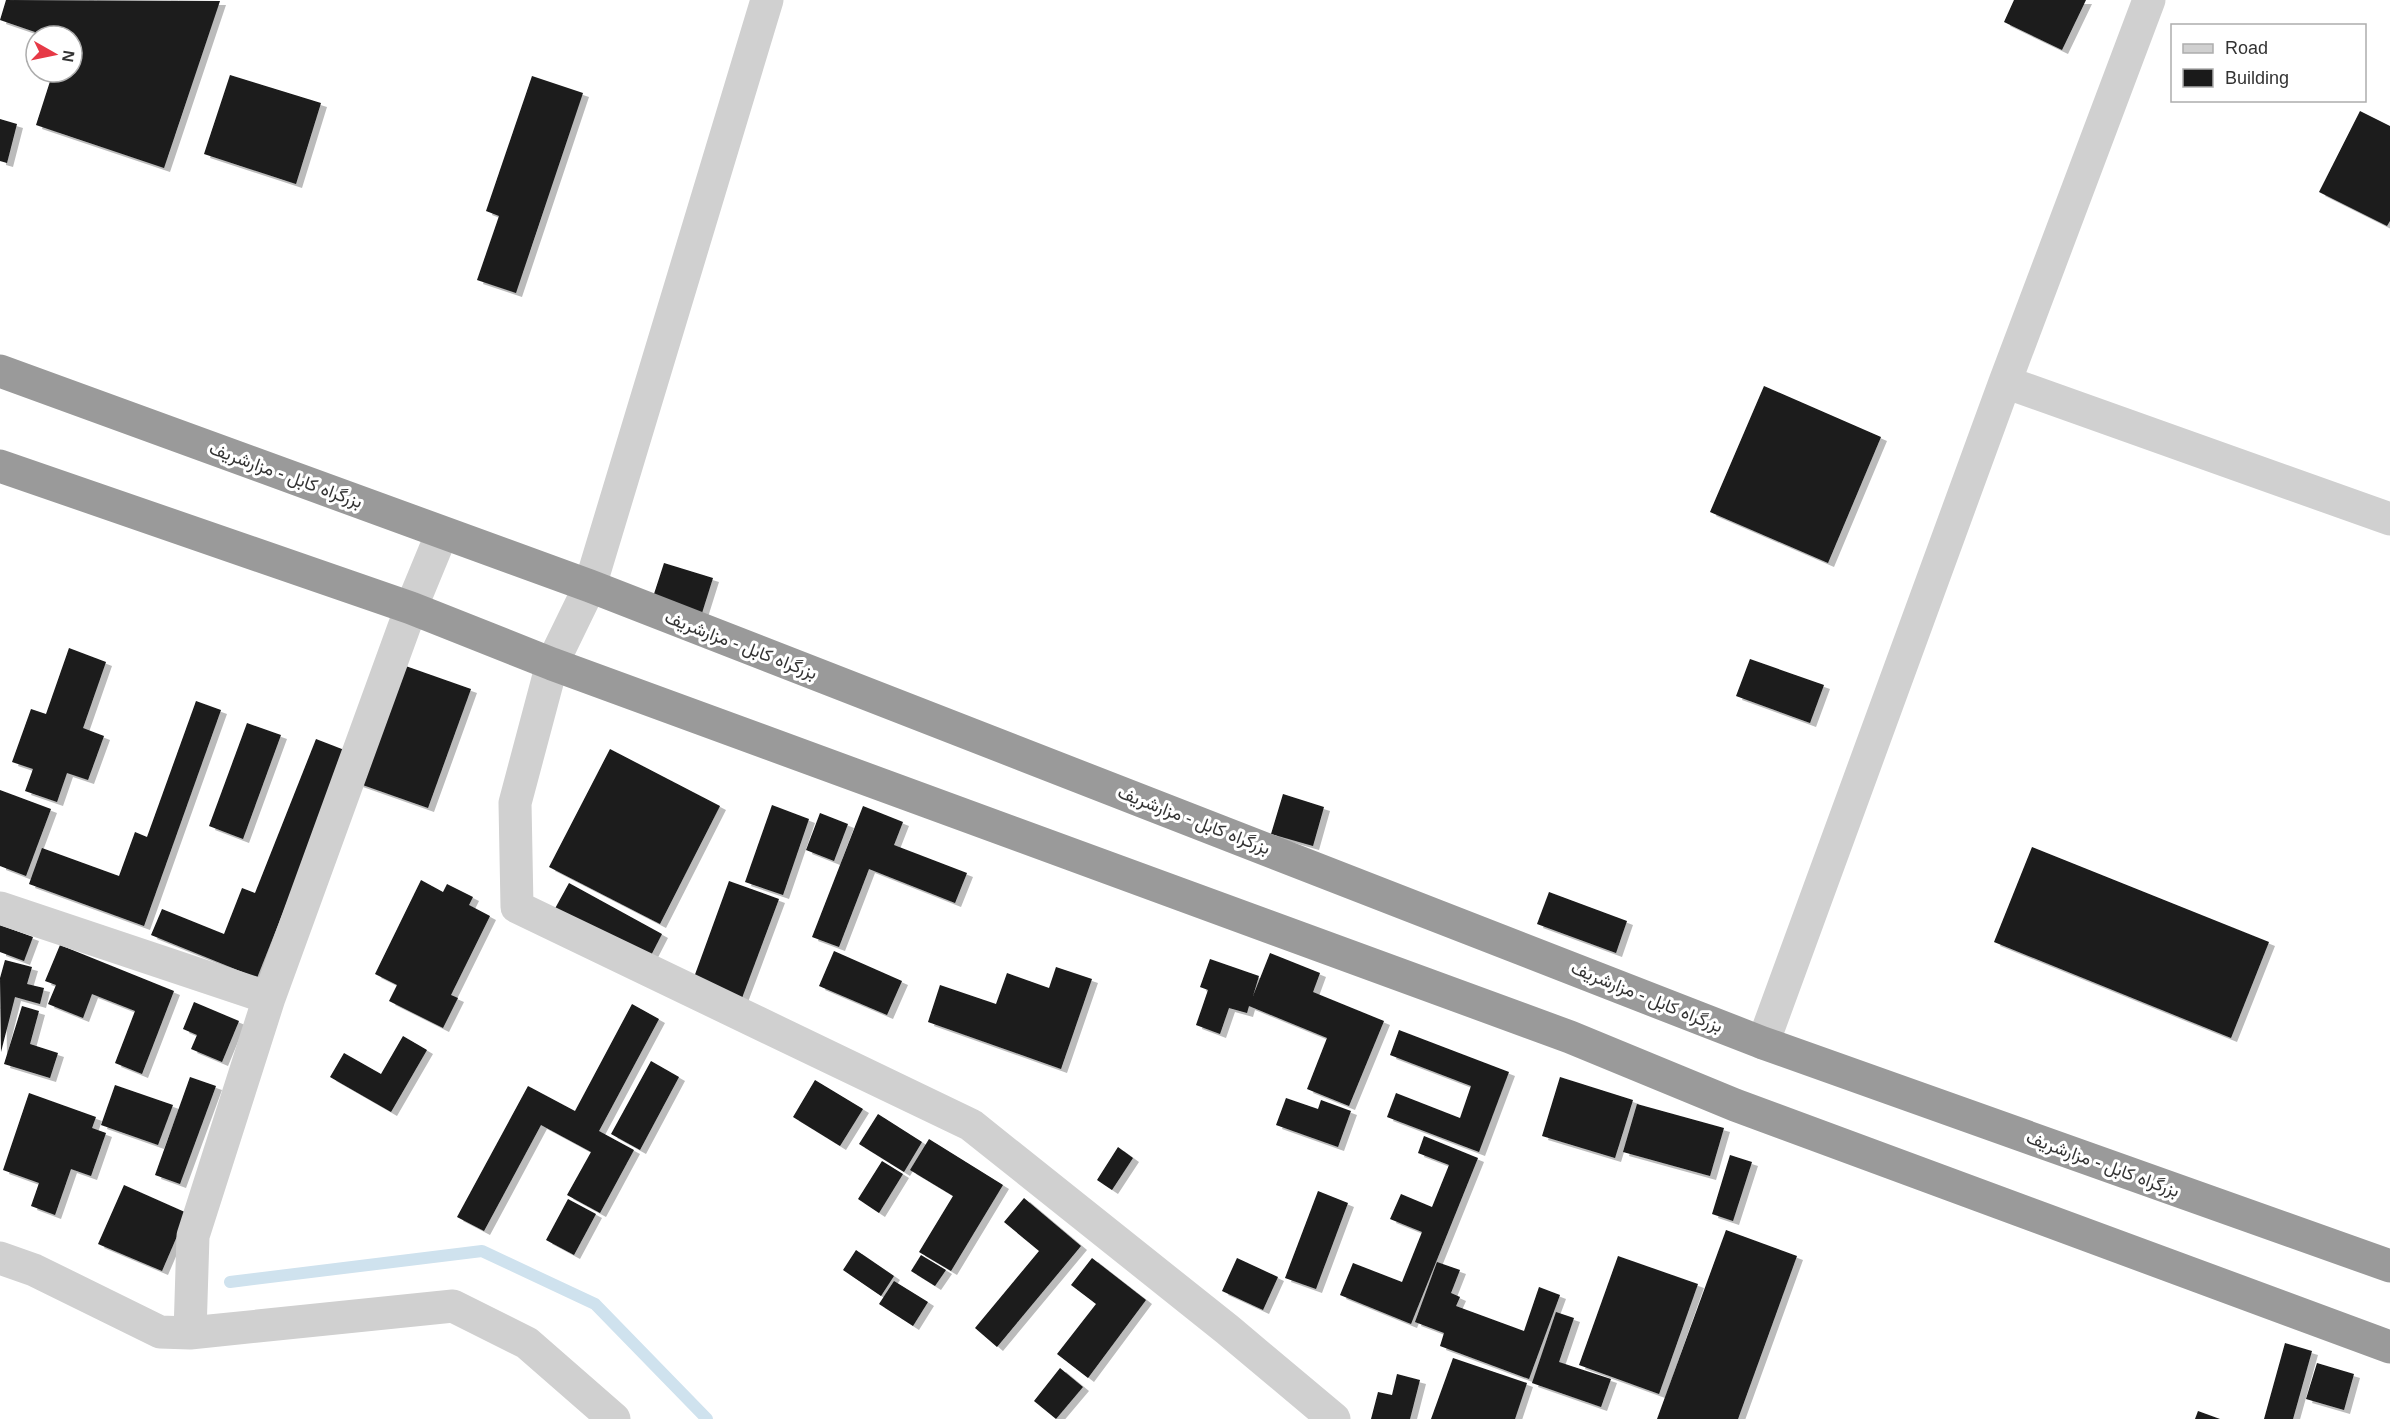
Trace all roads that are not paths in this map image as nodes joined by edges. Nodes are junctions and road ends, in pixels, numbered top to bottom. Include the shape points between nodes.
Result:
1 (766, 0) edge
2 (2149, 0) edge
3 (0, 370) edge
4 (2005, 382) junction
5 (0, 466) edge
6 (2390, 519) edge
7 (442, 533) junction
8 (590, 586) junction
9 (411, 608) junction
10 (552, 664) junction
11 (0, 908) edge
12 (268, 998) junction
13 (1763, 1043) junction
14 (0, 1258) edge
15 (2390, 1266) edge
16 (190, 1333) junction
17 (2390, 1347) edge
18 (615, 1419) edge
19 (1334, 1419) edge

1 - 8 street
2 - 4 street
3 - 7 highway, بزرگراه کابل - مزارشریف
4 - 6 street
4 - 13 street
5 - 9 highway
7 - 8 highway, بزرگراه کابل - مزارشریف
7 - 9 street
8 - 10 street
8 - 13 highway, بزرگراه کابل - مزارشریف
9 - 10 highway
9 - 12 street
10 - 17 highway via 1570,1037 1735,1105
10 - 19 street via 515,803 517,907 971,1125
11 - 12 street
12 - 16 street via 193,1236
13 - 15 highway, بزرگراه کابل - مزارشریف
14 - 16 street via 34,1270 160,1332
16 - 18 street via 453,1306 527,1342

